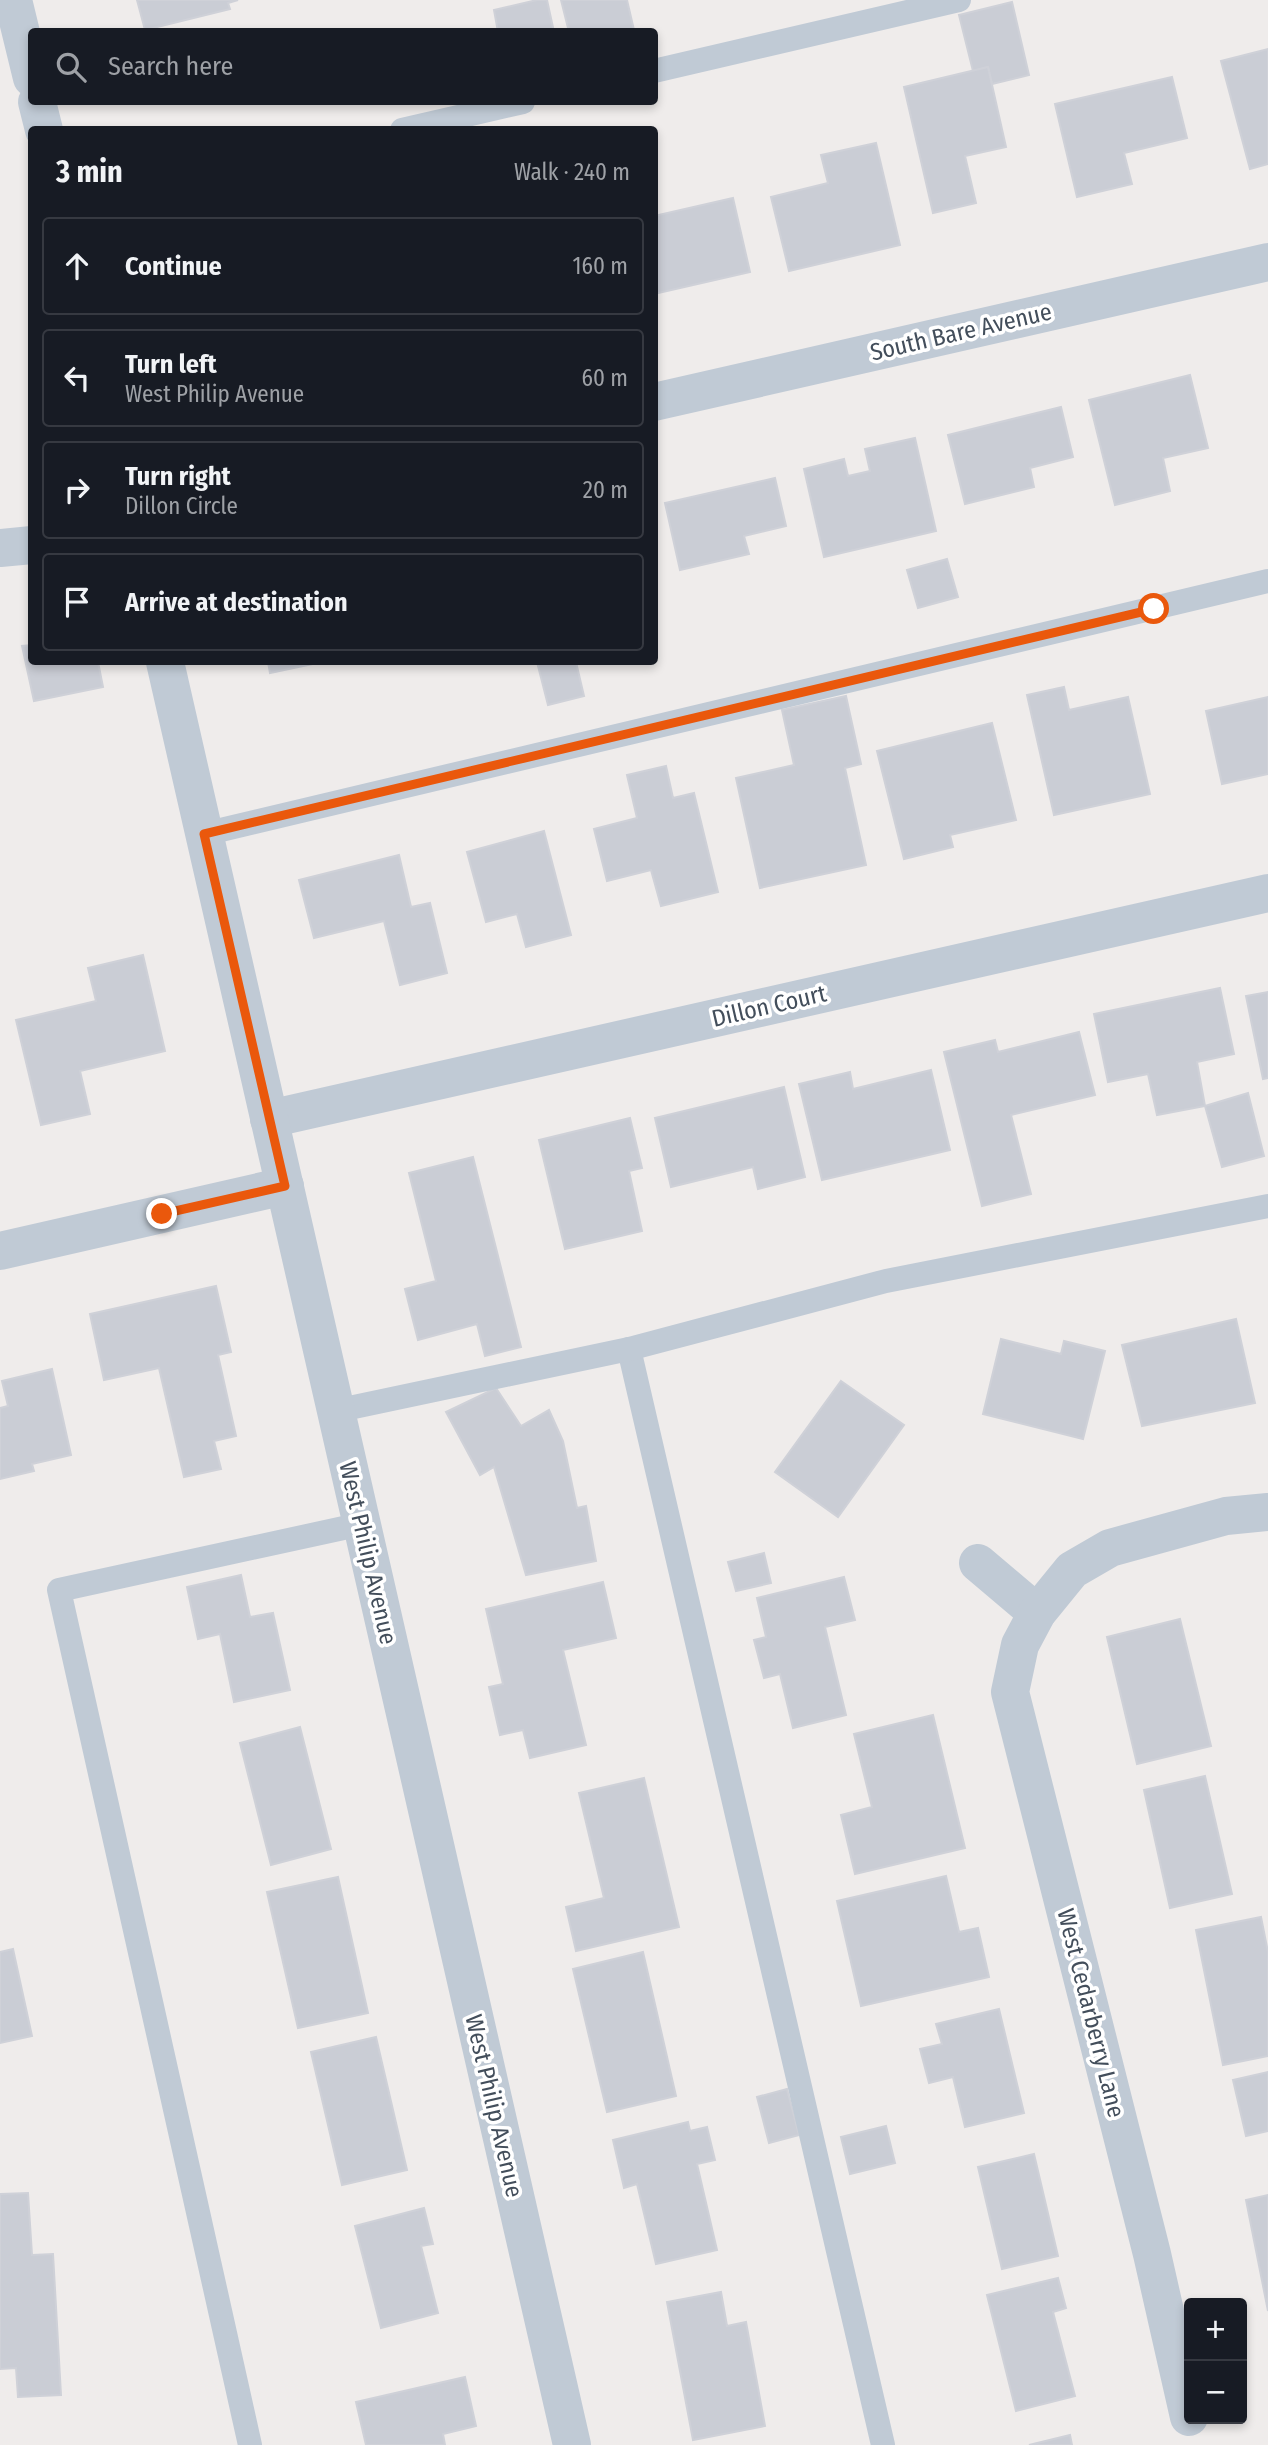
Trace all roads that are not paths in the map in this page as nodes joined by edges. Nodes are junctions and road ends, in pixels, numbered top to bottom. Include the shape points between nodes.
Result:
1 (13, 0) edge
2 (959, 0) edge
3 (28, 62) edge
4 (658, 70) edge
5 (38, 105) edge
6 (510, 105) edge
7 (43, 126) edge
8 (419, 126) edge
9 (1268, 262) edge
10 (658, 401) edge
11 (28, 545) edge
12 (0, 548) edge
13 (1268, 582) edge
14 (166, 665) edge
15 (204, 834) junction
16 (1268, 893) edge
17 (269, 1119) junction
18 (285, 1186) junction
19 (1268, 1206) edge
20 (0, 1251) edge
21 (629, 1349) junction
22 (335, 1411) junction
23 (1268, 1512) edge
24 (362, 1524) junction
25 (978, 1563) dead end
26 (1037, 1613) junction
27 (1184, 2396) edge
28 (1191, 2424) edge
29 (250, 2445) edge
30 (572, 2445) edge
31 (883, 2445) edge
32 (1196, 2445) edge

1 - 3 street
2 - 4 lane
5 - 7 street
6 - 8 lane
9 - 10 street, South Bare Avenue
11 - 12 street
13 - 15 lane
14 - 15 street, West Philip Avenue
15 - 17 street, West Philip Avenue
16 - 17 street, Dillon Court
17 - 18 street, West Philip Avenue
18 - 20 street
18 - 22 street, West Philip Avenue
19 - 21 lane via 886,1281
21 - 22 lane
21 - 31 lane
22 - 24 street, West Philip Avenue
23 - 26 street, West Cedarberry Lane via 1226,1516 1110,1548 1072,1570
24 - 29 lane via 59,1590
24 - 30 street, West Philip Avenue
25 - 26 street
26 - 27 street, West Cedarberry Lane via 1020,1646 1010,1692
28 - 32 street, West Cedarberry Lane

